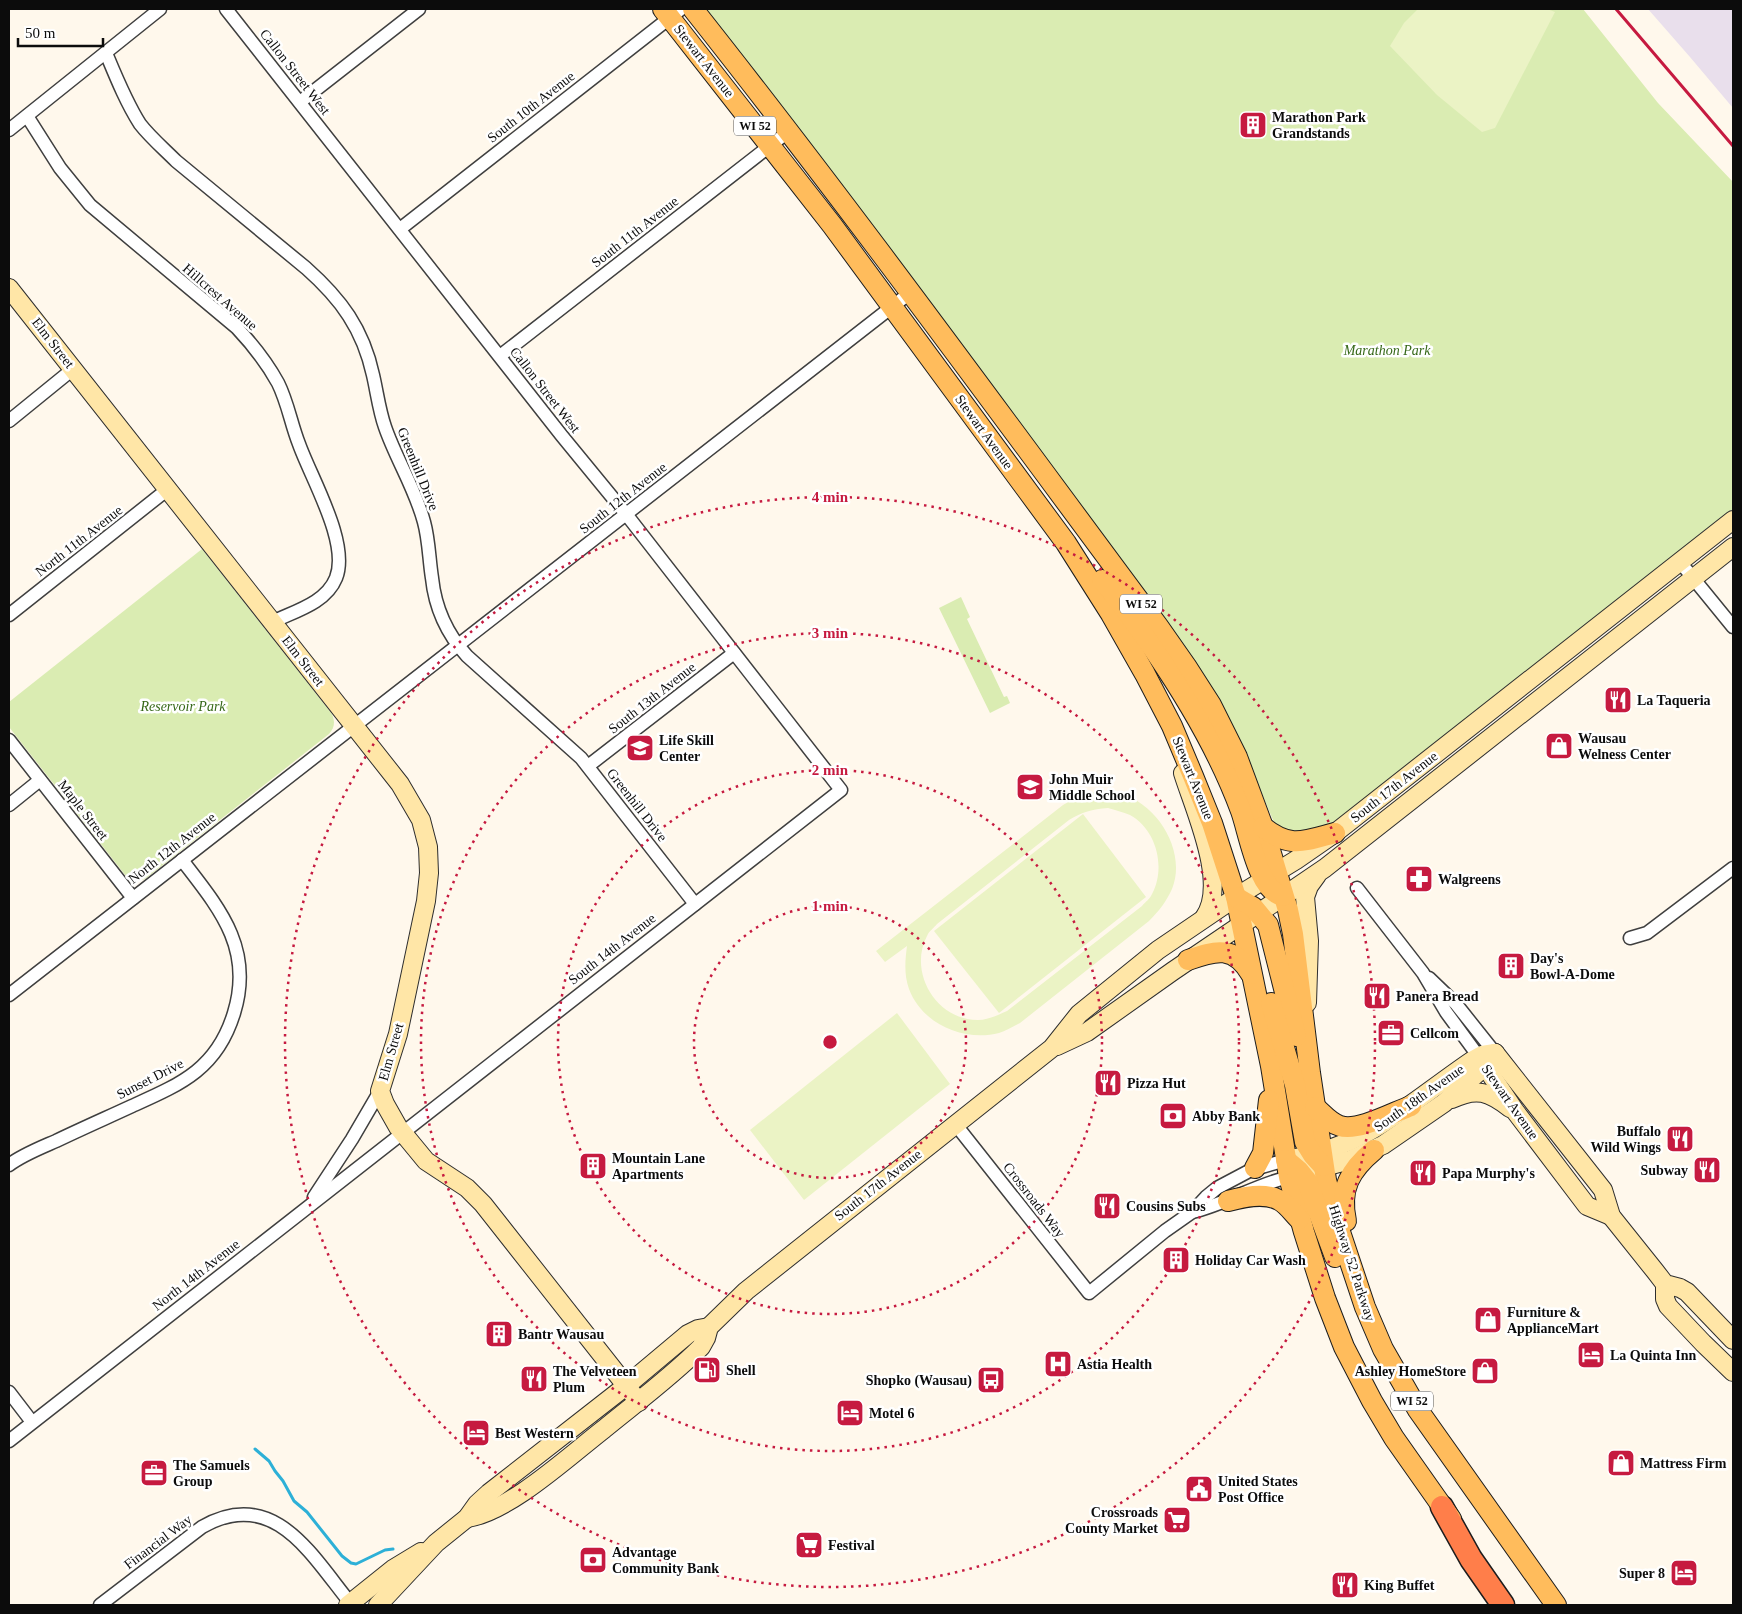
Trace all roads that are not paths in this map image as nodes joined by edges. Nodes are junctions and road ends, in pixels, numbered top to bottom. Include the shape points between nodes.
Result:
1 (160, 9) edge
2 (226, 9) edge
3 (419, 9) edge
4 (693, 9) edge
5 (671, 12) edge
6 (106, 53) junction
7 (300, 102) junction
8 (27, 116) junction
9 (9, 130) edge
10 (789, 131) junction
11 (770, 146) junction
12 (400, 229) junction
13 (9, 288) edge
14 (911, 292) junction
15 (893, 306) junction
16 (500, 356) junction
17 (73, 369) junction
18 (9, 421) edge
19 (168, 489) junction
20 (626, 514) junction
21 (1733, 520) edge
22 (1066, 543) junction
23 (1733, 547) edge
24 (1680, 562) junction
25 (1694, 578) junction
26 (9, 616) edge
27 (272, 622) junction
28 (1733, 627) edge
29 (458, 646) junction
30 (734, 653) junction
31 (354, 726) junction
32 (1172, 726) junction
33 (9, 740) edge
34 (588, 766) junction
35 (40, 780) junction
36 (841, 790) joint
37 (9, 805) edge
38 (1263, 827) junction
39 (1335, 833) junction
40 (182, 860) junction
41 (1325, 868) junction
42 (1733, 868) edge
43 (1269, 875) junction
44 (1357, 888) dead end
45 (1283, 896) junction
46 (1236, 897) junction
47 (133, 898) junction
48 (695, 904) junction
49 (1259, 913) junction
50 (1202, 920) junction
51 (1242, 924) junction
52 (1630, 938) dead end
53 (1188, 960) junction
54 (1253, 978) junction
55 (9, 994) edge
56 (1305, 1034) junction
57 (1052, 1048) junction
58 (1486, 1058) junction
59 (1271, 1066) junction
60 (1310, 1073) junction
61 (380, 1091) junction
62 (1444, 1103) junction
63 (1411, 1106) junction
64 (1315, 1107) junction
65 (1515, 1111) junction
66 (956, 1125) junction
67 (402, 1132) junction
68 (1374, 1150) junction
69 (1320, 1158) junction
70 (9, 1165) edge
71 (1255, 1168) junction
72 (1292, 1170) junction
73 (1228, 1201) junction
74 (310, 1204) junction
75 (1192, 1212) junction
76 (1612, 1216) junction
77 (1300, 1220) junction
78 (1665, 1284) junction
79 (1358, 1289) junction
80 (1089, 1293) joint
81 (1369, 1318) junction
82 (709, 1327) junction
83 (1733, 1340) edge
84 (1733, 1372) edge
85 (626, 1386) junction
86 (9, 1392) edge
87 (639, 1402) junction
88 (32, 1422) junction
89 (9, 1441) edge
90 (1442, 1507) junction
91 (467, 1518) junction
92 (436, 1543) junction
93 (100, 1605) edge
94 (350, 1605) edge
95 (378, 1605) edge
96 (1503, 1605) edge
97 (1515, 1605) edge
98 (1556, 1605) edge

1 - 6 street
2 - 7 street, Callon Street West
3 - 7 street
4 - 10 main road, Stewart Avenue / WI 52
5 - 11 main road, Stewart Avenue / WI 52
5 - 12 street, South 10th Avenue
6 - 8 street
6 - 29 street, Greenhill Drive via 141,125 157,143 327,286 344,306 367,352 384,425 417,500 424,522 434,594
7 - 12 street, Callon Street West
8 - 9 street
8 - 27 street, Hillcrest Avenue via 60,168 90,205 237,328 278,385 324,502 339,561 336,579 320,598
10 - 11 street, South 11th Avenue
10 - 14 main road, Stewart Avenue / WI 52
11 - 15 main road, Stewart Avenue / WI 52
11 - 16 street, South 11th Avenue
12 - 16 street, Callon Street West
13 - 17 main road, Elm Street
14 - 15 street, South 12th Avenue
14 - 38 main road, Stewart Avenue / WI 52 via 1186,666 1211,705 1237,757
15 - 20 street, South 12th Avenue
15 - 22 main road, Stewart Avenue / WI 52
16 - 20 street, Callon Street West
17 - 18 street
17 - 19 main road, Elm Street
19 - 26 street, North 11th Avenue
19 - 27 main road, Elm Street
20 - 29 street, South 12th Avenue
20 - 30 street, Callon Street West
21 - 24 main road, South 17th Avenue
22 - 32 main road, Stewart Avenue / WI 52 via 1124,636
22 - 43 main road via 1116,596 1203,726
23 - 25 main road, South 17th Avenue
24 - 25 street
24 - 39 main road, South 17th Avenue
25 - 28 street
25 - 41 main road, South 17th Avenue
27 - 31 main road, Elm Street
29 - 31 street, South 12th Avenue
29 - 34 street, Greenhill Drive
30 - 34 street, South 13th Avenue
30 - 36 street, Callon Street West
31 - 40 street, North 12th Avenue
31 - 61 main road, Elm Street via 400,784 421,820 428,847 426,901 398,1034
32 - 46 main road, Stewart Avenue / WI 52 via 1212,823
32 - 50 main road via 1212,870 1212,900
33 - 35 street, Maple Street
34 - 48 street, Greenhill Drive
35 - 37 street
35 - 47 street, Maple Street
36 - 48 street, South 14th Avenue
38 - 39 main road via 1276,837 1291,841
38 - 43 main road, Stewart Avenue / WI 52
39 - 43 main road, South 17th Avenue
40 - 47 street, North 12th Avenue
40 - 70 street, Sunset Drive via 223,915 238,956 240,985 236,1007 221,1044 183,1082
41 - 45 main road, South 17th Avenue
41 - 56 main road via 1310,884 1306,896 1309,960
42 - 52 street via 1647,933
43 - 45 main road, Highway 52 Parkway / WI 52
43 - 46 main road, South 17th Avenue
44 - 58 street, Stewart Avenue via 1423,973 1444,1008
45 - 49 main road, South 17th Avenue
45 - 56 main road, Highway 52 Parkway / WI 52 via 1293,934
46 - 49 main road
46 - 50 main road, South 17th Avenue
46 - 51 main road, WI 52
47 - 55 street, North 12th Avenue
48 - 67 street, South 14th Avenue
49 - 51 main road, South 17th Avenue
49 - 60 main road via 1269,928 1291,1019
50 - 57 main road, South 17th Avenue via 1158,950 1079,1014
51 - 53 main road, South 17th Avenue
51 - 54 main road, WI 52
51 - 69 main road via 1253,934 1259,948 1274,1016 1295,1085 1305,1142
53 - 54 main road via 1214,952 1229,953 1245,964
53 - 57 main road, South 17th Avenue via 1086,1032
54 - 59 main road, WI 52
56 - 60 main road, Highway 52 Parkway / WI 52
57 - 66 main road, South 17th Avenue
58 - 62 main road, South 18th Avenue
58 - 63 main road, South 18th Avenue via 1437,1085
58 - 65 main road, Stewart Avenue
58 - 76 main road, Stewart Avenue via 1603,1190
59 - 71 main road via 1265,1142 1262,1158
59 - 72 main road, WI 52
60 - 64 main road, Highway 52 Parkway / WI 52
61 - 67 main road, Elm Street
61 - 74 street, Elm Street
62 - 65 main road via 1463,1094 1480,1092 1497,1098
62 - 68 main road, South 18th Avenue
63 - 64 main road via 1361,1126 1346,1128 1333,1123
63 - 69 main road, South 18th Avenue
64 - 69 main road, Highway 52 Parkway / WI 52
65 - 76 main road, Stewart Avenue via 1587,1206
66 - 80 street, Crossroads Way
66 - 82 main road, South 17th Avenue via 766,1274
67 - 74 street, North 14th Avenue
67 - 85 main road, Elm Street via 426,1161 467,1188 483,1204
68 - 69 main road, South 18th Avenue via 1355,1159
68 - 79 main road via 1352,1173 1344,1195
69 - 72 main road, South 18th Avenue
69 - 79 main road, Highway 52 Parkway / WI 52
71 - 72 street, South 18th Avenue
71 - 75 street, South 18th Avenue via 1217,1188
72 - 73 street, South 18th Avenue
72 - 77 main road, WI 52
72 - 81 main road via 1308,1184 1341,1273
73 - 75 street, South 18th Avenue
73 - 77 main road via 1248,1196 1272,1197
74 - 88 street, North 14th Avenue
75 - 80 street, South 18th Avenue
76 - 78 main road, Stewart Avenue
77 - 90 main road, WI 52 via 1344,1347 1394,1438
78 - 83 main road via 1687,1292
78 - 84 main road, Stewart Avenue via 1668,1306
79 - 81 main road, Highway 52 Parkway / WI 52
81 - 98 main road, Highway 52 Parkway / WI 52 via 1418,1410
82 - 85 main road, South 17th Avenue via 698,1328 688,1334
82 - 87 main road, South 17th Avenue via 701,1347
85 - 87 main road, Elm Street
85 - 91 main road, South 17th Avenue via 493,1490
86 - 88 street
87 - 91 main road, South 17th Avenue via 524,1490 486,1513
88 - 89 street, North 14th Avenue
90 - 96 highway via 1470,1559
90 - 97 main road, WI 52
91 - 92 main road
92 - 94 main road via 393,1569
92 - 95 main road
93 - 94 street, Financial Way via 202,1527 221,1518 242,1515 266,1519 291,1532 309,1550

